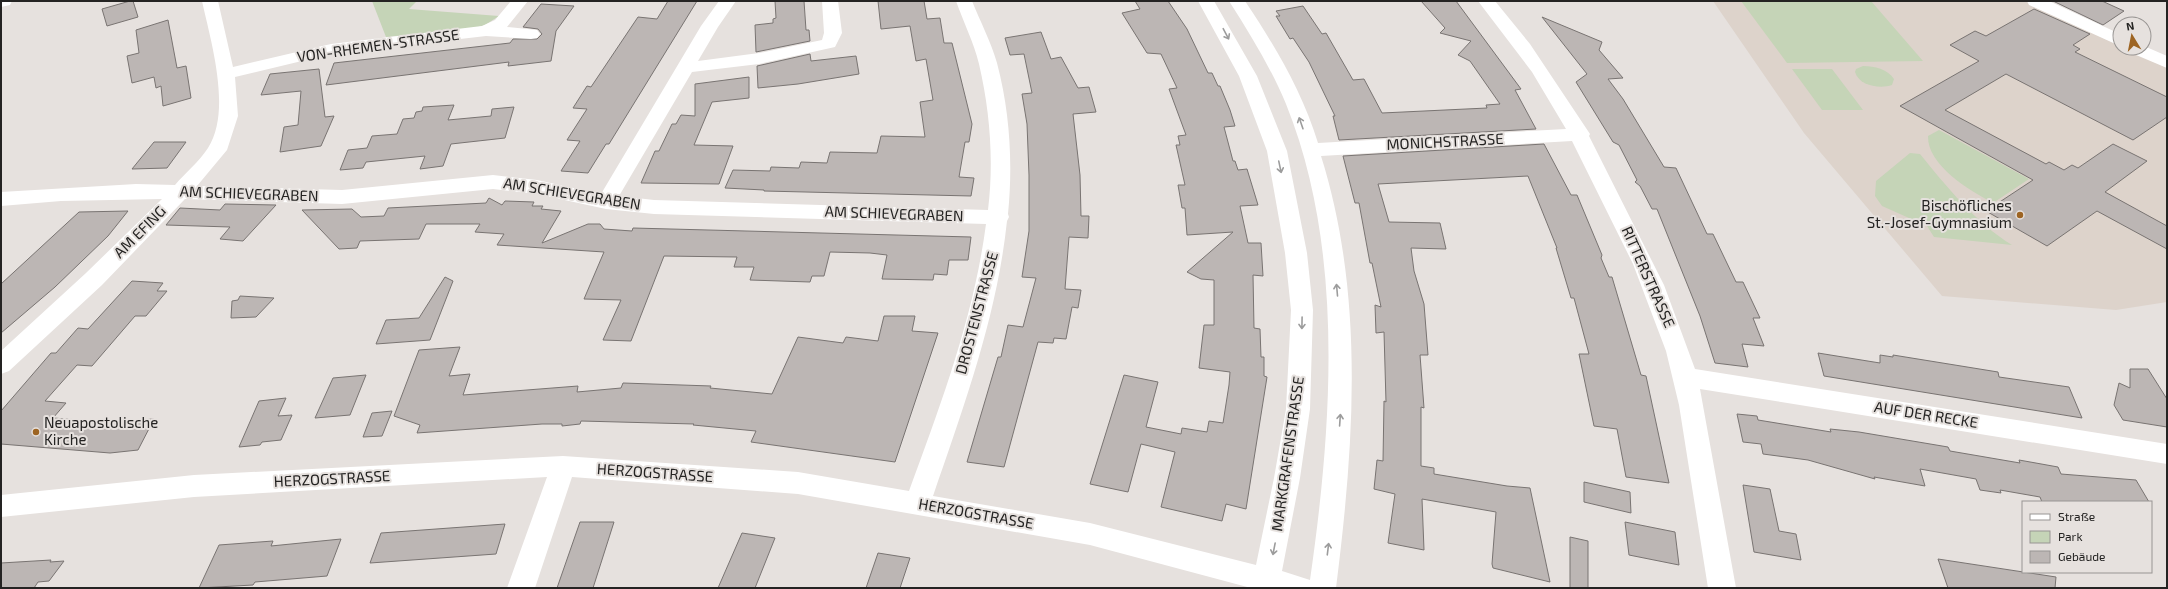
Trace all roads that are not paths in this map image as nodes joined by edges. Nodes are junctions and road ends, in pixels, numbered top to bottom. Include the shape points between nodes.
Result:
1 (4, 1) edge
2 (210, 1) edge
3 (520, 1) edge
4 (728, 1) edge
5 (830, 1) edge
6 (964, 1) edge
7 (1206, 1) edge
8 (1237, 1) edge
9 (1486, 1) edge
10 (2035, 1) edge
11 (1, 2) edge
12 (486, 31) junction
13 (531, 34) dead end
14 (2112, 37) edge
15 (2152, 56) edge
16 (2167, 63) edge
17 (688, 67) junction
18 (225, 74) junction
19 (1580, 134) junction
20 (1310, 150) junction
21 (181, 191) junction
22 (1, 199) edge
23 (606, 202) junction
24 (999, 217) junction
25 (1, 365) edge
26 (1685, 377) junction
27 (2167, 454) edge
28 (563, 466) junction
29 (917, 504) junction
30 (1, 506) edge
31 (1266, 584) edge
32 (521, 588) edge
33 (1300, 588) edge
34 (1322, 588) edge
35 (1722, 588) edge

1 - 11 street
2 - 18 street, AM EFING
3 - 12 street, VON-RHEMEN-STRASSE via 501,24
4 - 17 street via 710,26
5 - 17 street via 833,33 829,43 785,53
6 - 24 street, DROSTENSTRASSE via 978,28 987,57 999,115
7 -> 31 street, MARKGRAFENSTRASSE via 1248,76 1277,151 1296,253 1302,310 1298,409
20 -> 8 street via 1300,118 1278,71
9 - 19 street, RITTERSTRASSE via 1552,86
10 - 14 street
12 - 13 street
12 - 18 street, VON-RHEMEN-STRASSE via 330,49
15 - 16 street
17 - 23 street
18 - 21 street, AM EFING via 229,116 217,150
19 - 20 street, MONICHSTRASSE
19 - 26 street, RITTERSTRASSE via 1648,270 1669,322
34 -> 20 street via 1335,488 1341,409 1341,364 1333,246 1323,193
21 - 22 street, AM SCHIEVEGRABEN via 99,192
21 - 23 street, AM SCHIEVEGRABEN via 342,197 493,182 537,187
21 - 25 street, AM EFING via 94,279
23 - 24 street, AM SCHIEVEGRABEN via 661,207
24 - 29 street, DROSTENSTRASSE via 983,301
26 - 27 street, AUF DER RECKE
26 - 35 street, RITTERSTRASSE via 1710,504
28 - 29 street, HERZOGSTRASSE via 798,483
28 - 30 street, HERZOGSTRASSE via 194,486
28 - 32 street
29 - 31 street, HERZOGSTRASSE via 1090,534
31 - 33 street, HERZOGSTRASSE

